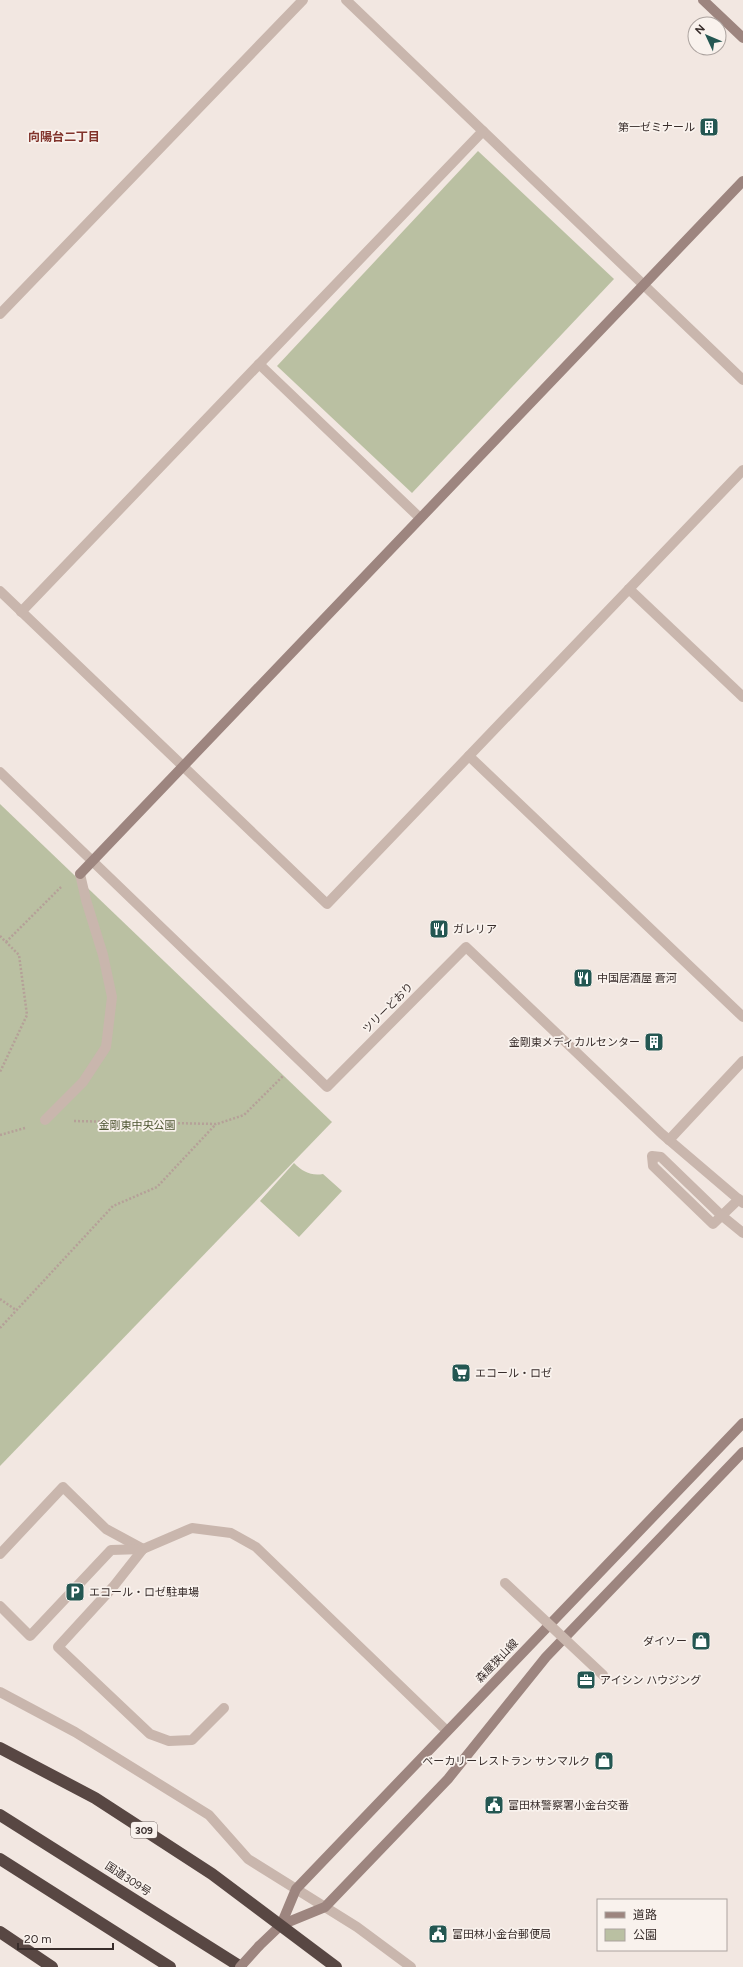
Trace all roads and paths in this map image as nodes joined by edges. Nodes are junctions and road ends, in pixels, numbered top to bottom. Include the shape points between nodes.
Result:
1 (303, 0) edge
2 (346, 0) edge
3 (703, 0) edge
4 (743, 38) edge
5 (483, 131) junction
6 (743, 181) edge
7 (644, 285) junction
8 (0, 314) edge
9 (259, 364) junction
10 (743, 380) edge
11 (743, 470) edge
12 (420, 518) junction
13 (629, 589) junction
14 (0, 591) edge
15 (21, 612) junction
16 (743, 697) edge
17 (469, 756) junction
18 (183, 766) junction
19 (0, 772) edge
20 (92, 861) junction
21 (80, 874) junction
22 (0, 936) edge
23 (6, 942) junction
24 (743, 1017) edge
25 (299, 1060) junction
26 (743, 1061) edge
27 (0, 1072) edge
28 (45, 1120) junction
29 (217, 1124) junction
30 (0, 1135) edge
31 (669, 1140) junction
32 (741, 1201) edge
33 (743, 1233) edge
34 (0, 1299) edge
35 (16, 1310) junction
36 (0, 1328) edge
37 (743, 1423) edge
38 (743, 1452) edge
39 (143, 1549) junction
40 (0, 1554) edge
41 (505, 1583) dead end
42 (0, 1606) edge
43 (603, 1675) dead end
44 (0, 1692) edge
45 (224, 1708) dead end
46 (447, 1732) junction
47 (0, 1748) edge
48 (0, 1815) edge
49 (0, 1859) edge
50 (296, 1889) junction
51 (325, 1908) junction
52 (281, 1925) junction
53 (0, 1932) edge
54 (52, 1967) edge
55 (170, 1967) edge
56 (241, 1967) edge
57 (336, 1967) edge
58 (412, 1967) edge

1 - 8 street
2 - 5 street
3 - 4 main road
5 - 7 street
5 - 9 street
6 - 7 main road
7 - 10 street
7 - 12 main road
9 - 12 street
9 - 15 street
11 - 13 street
12 - 18 main road
13 - 16 street
13 - 17 street
14 - 15 street
15 - 18 street
17 - 18 street via 327,904
17 - 24 street
18 - 20 main road
19 - 20 street
20 - 21 main road
20 - 25 street
21 - 23 path via 64,883
21 - 28 street via 112,997 106,1047 83,1082
22 - 23 path
23 - 27 path via 19,955 27,1015
25 - 29 path via 244,1115
25 - 31 street, ツリーどおり via 327,1087 466,947
26 - 31 street
28 - 29 path
28 - 30 path
29 - 35 path via 157,1187 113,1206
31 - 32 street
32 - 33 street, bridge via 713,1224 653,1166 652,1156 661,1157 721,1215
34 - 35 path
35 - 36 path
37 - 46 main road, 森屋狭山線
38 - 51 main road, 森屋狭山線 via 546,1657 448,1779
39 - 40 street via 106,1529 63,1487
39 - 42 street via 111,1550 30,1636
39 - 45 street via 113,1587 58,1647 150,1734 169,1741 192,1740
39 - 46 street via 192,1528 231,1533 256,1547
41 - 43 street, bridge
44 - 50 street via 75,1732 209,1815 248,1859
46 - 50 main road, 森屋狭山線
47 - 52 highway, 309 via 95,1798 212,1874
48 - 56 highway, 国道309号
49 - 55 highway
50 - 51 street
50 - 52 main road, 森屋狭山線
51 - 52 main road, 森屋狭山線
51 - 58 street via 357,1927
52 - 56 main road, 森屋狭山線, bridge
52 - 57 highway
53 - 54 highway

